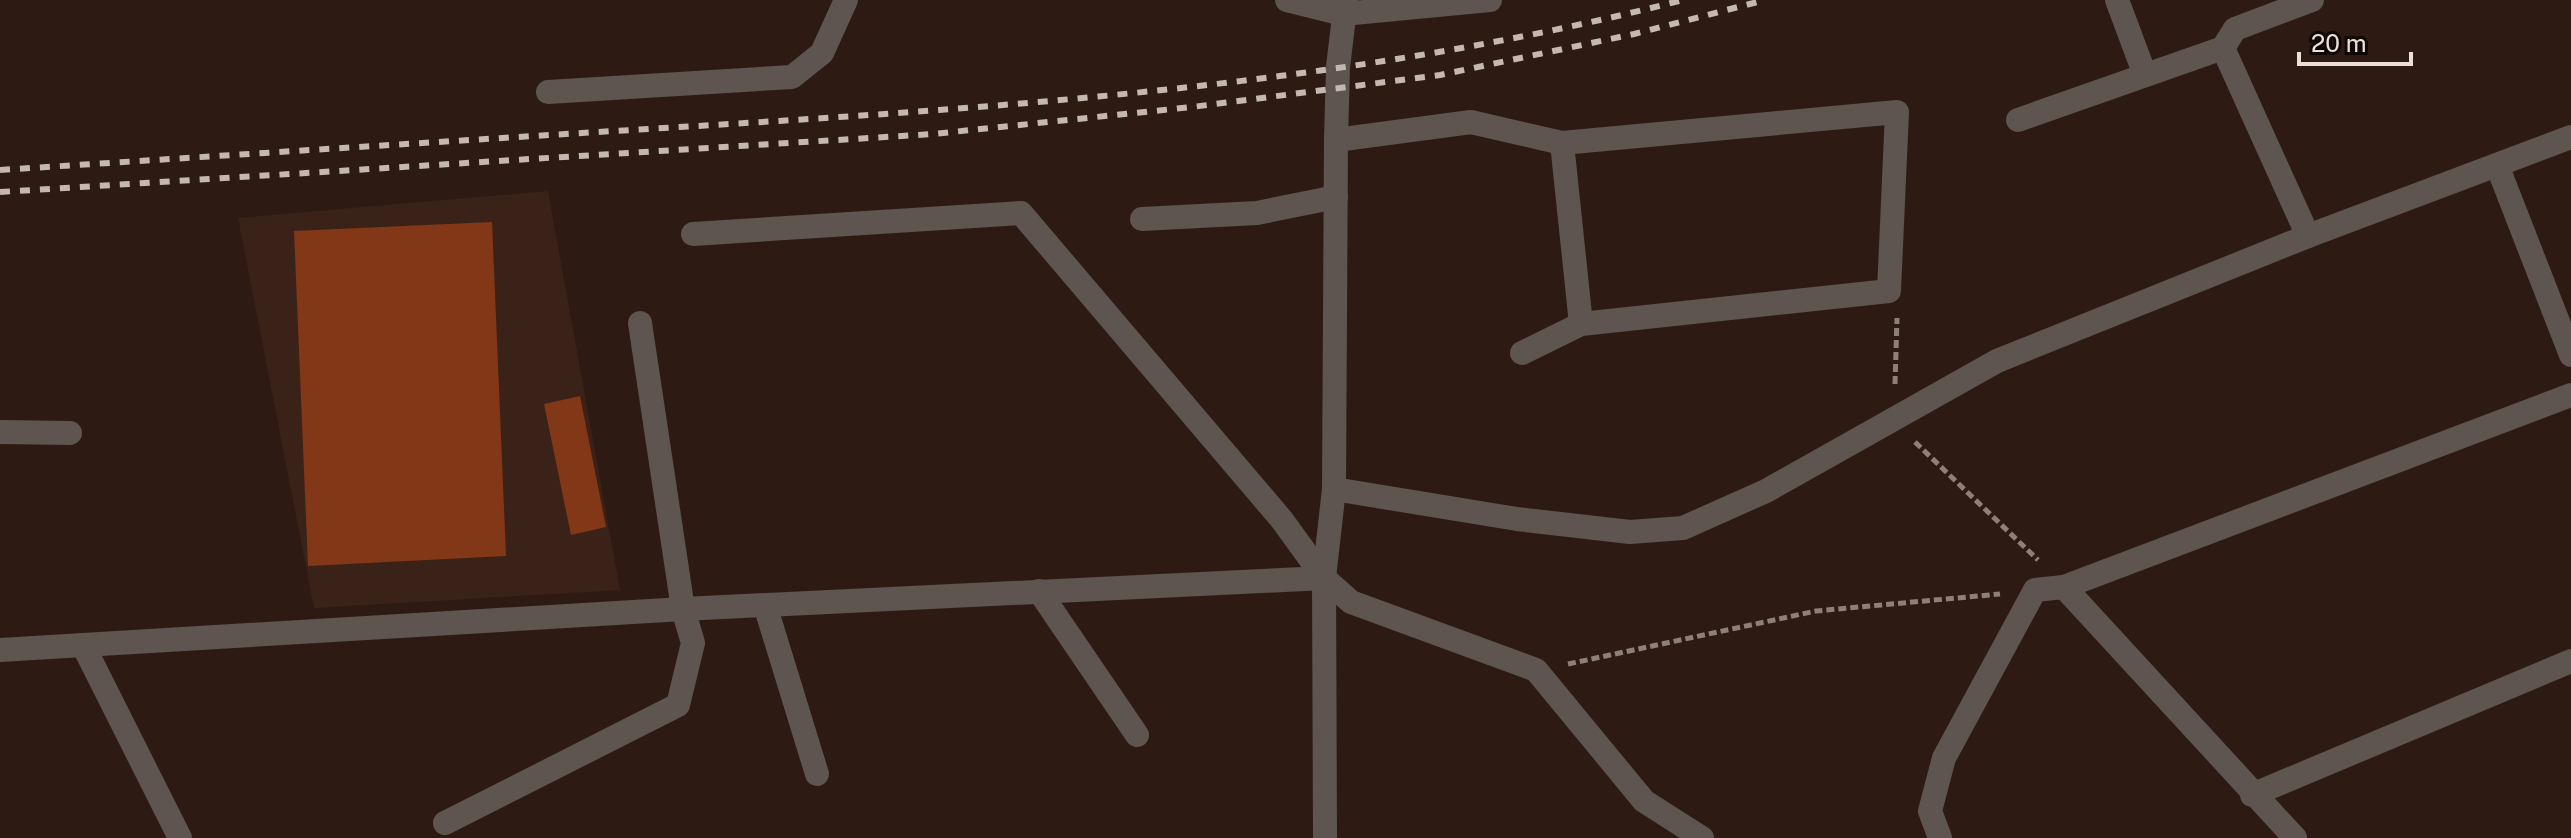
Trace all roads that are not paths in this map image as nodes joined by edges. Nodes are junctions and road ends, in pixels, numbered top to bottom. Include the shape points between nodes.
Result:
1 (846, 0) edge
2 (1287, 0) edge
3 (1490, 0) edge
4 (2117, 0) edge
5 (2312, 0) edge
6 (1345, 7) edge
7 (2223, 48) junction
8 (2145, 75) junction
9 (548, 92) dead end
10 (2018, 120) dead end
11 (2571, 137) edge
12 (1336, 140) junction
13 (1562, 143) junction
14 (2497, 165) junction
15 (1336, 197) junction
16 (1142, 219) dead end
17 (693, 234) dead end
18 (2308, 236) junction
19 (640, 323) dead end
20 (1581, 324) junction
21 (1522, 353) dead end
22 (2571, 355) edge
23 (2571, 395) edge
24 (0, 432) edge
25 (70, 433) dead end
26 (1334, 489) junction
27 (1324, 578) junction
28 (2064, 587) junction
29 (1039, 591) junction
30 (765, 605) junction
31 (683, 609) junction
32 (83, 645) junction
33 (0, 650) edge
34 (2571, 661) edge
35 (1137, 735) dead end
36 (817, 774) dead end
37 (2252, 795) junction
38 (445, 823) dead end
39 (180, 838) edge
40 (1325, 838) edge
41 (1702, 838) edge
42 (1940, 838) edge
43 (2295, 838) edge

1 - 9 street via 822,53 792,77
2 - 6 street
3 - 6 street
4 - 8 street
5 - 7 street via 2235,29
6 - 12 street
7 - 8 street
7 - 18 street
8 - 10 street
11 - 14 street
12 - 13 street via 1471,122
12 - 15 street
13 - 20 street
13 - 20 street via 1897,112 1889,291
14 - 18 street
14 - 22 street
15 - 16 street via 1257,213
15 - 26 street
17 - 27 street via 1021,213 1282,520
18 - 26 street via 1997,361 1766,491 1683,528 1630,532
19 - 31 street
20 - 21 street
23 - 28 street
24 - 25 street
26 - 27 street
27 - 29 street
27 - 40 street
27 - 41 street via 1351,602 1536,670 1644,801
28 - 37 street
28 - 42 street via 2035,590 1944,758 1930,811
29 - 30 street
29 - 35 street
30 - 31 street
30 - 36 street
31 - 32 street
31 - 38 street via 693,643 678,705
32 - 33 street
32 - 39 street
34 - 37 street
37 - 43 street

